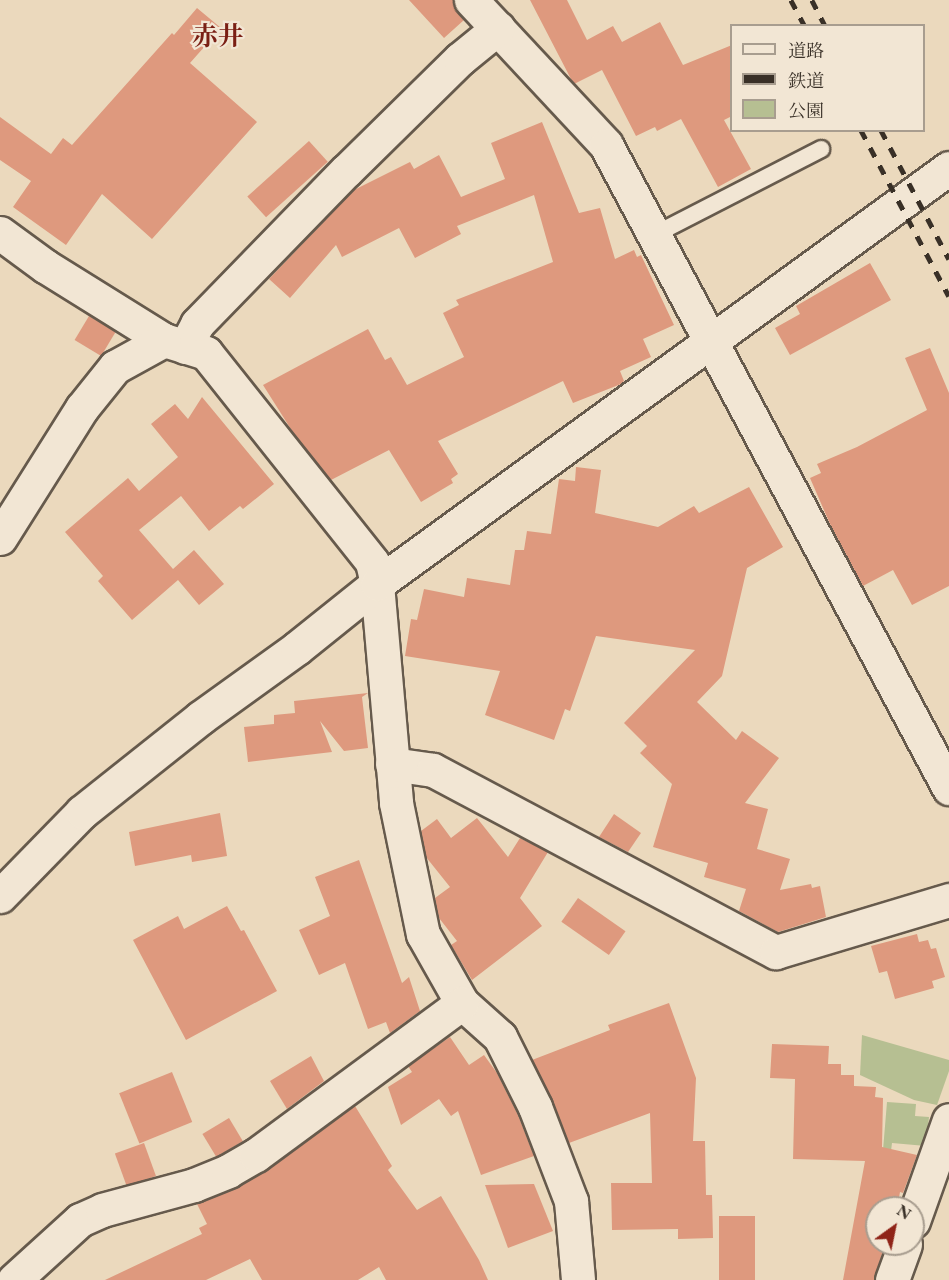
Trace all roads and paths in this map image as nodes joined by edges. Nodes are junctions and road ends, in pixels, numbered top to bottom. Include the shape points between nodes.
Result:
1 (471, 0) edge
2 (498, 28) junction
3 (821, 149) dead end
4 (949, 168) edge
5 (0, 233) edge
6 (654, 235) junction
7 (710, 341) junction
8 (175, 344) junction
9 (0, 538) edge
10 (377, 584) junction
11 (392, 764) junction
12 (949, 788) edge
13 (0, 896) edge
14 (949, 900) edge
15 (462, 1003) junction
16 (949, 1120) edge
17 (922, 1196) edge
18 (901, 1256) edge
19 (14, 1280) edge
20 (578, 1280) edge
21 (892, 1280) edge

1 - 2 street
2 - 6 street via 606,145
2 - 8 street via 460,59
3 - 6 lane
4 - 7 street
5 - 8 street via 45,266
6 - 7 street
7 - 10 street
7 - 12 street
8 - 9 street via 115,367 82,408
8 - 10 street via 206,353 372,562
10 - 11 street
10 - 13 street via 82,812
11 - 14 street via 433,770 776,952
11 - 15 street via 423,934
15 - 19 street via 256,1155 194,1185 102,1210 80,1220
15 - 20 street via 500,1037 535,1107 571,1201
16 - 17 street
18 - 21 street

